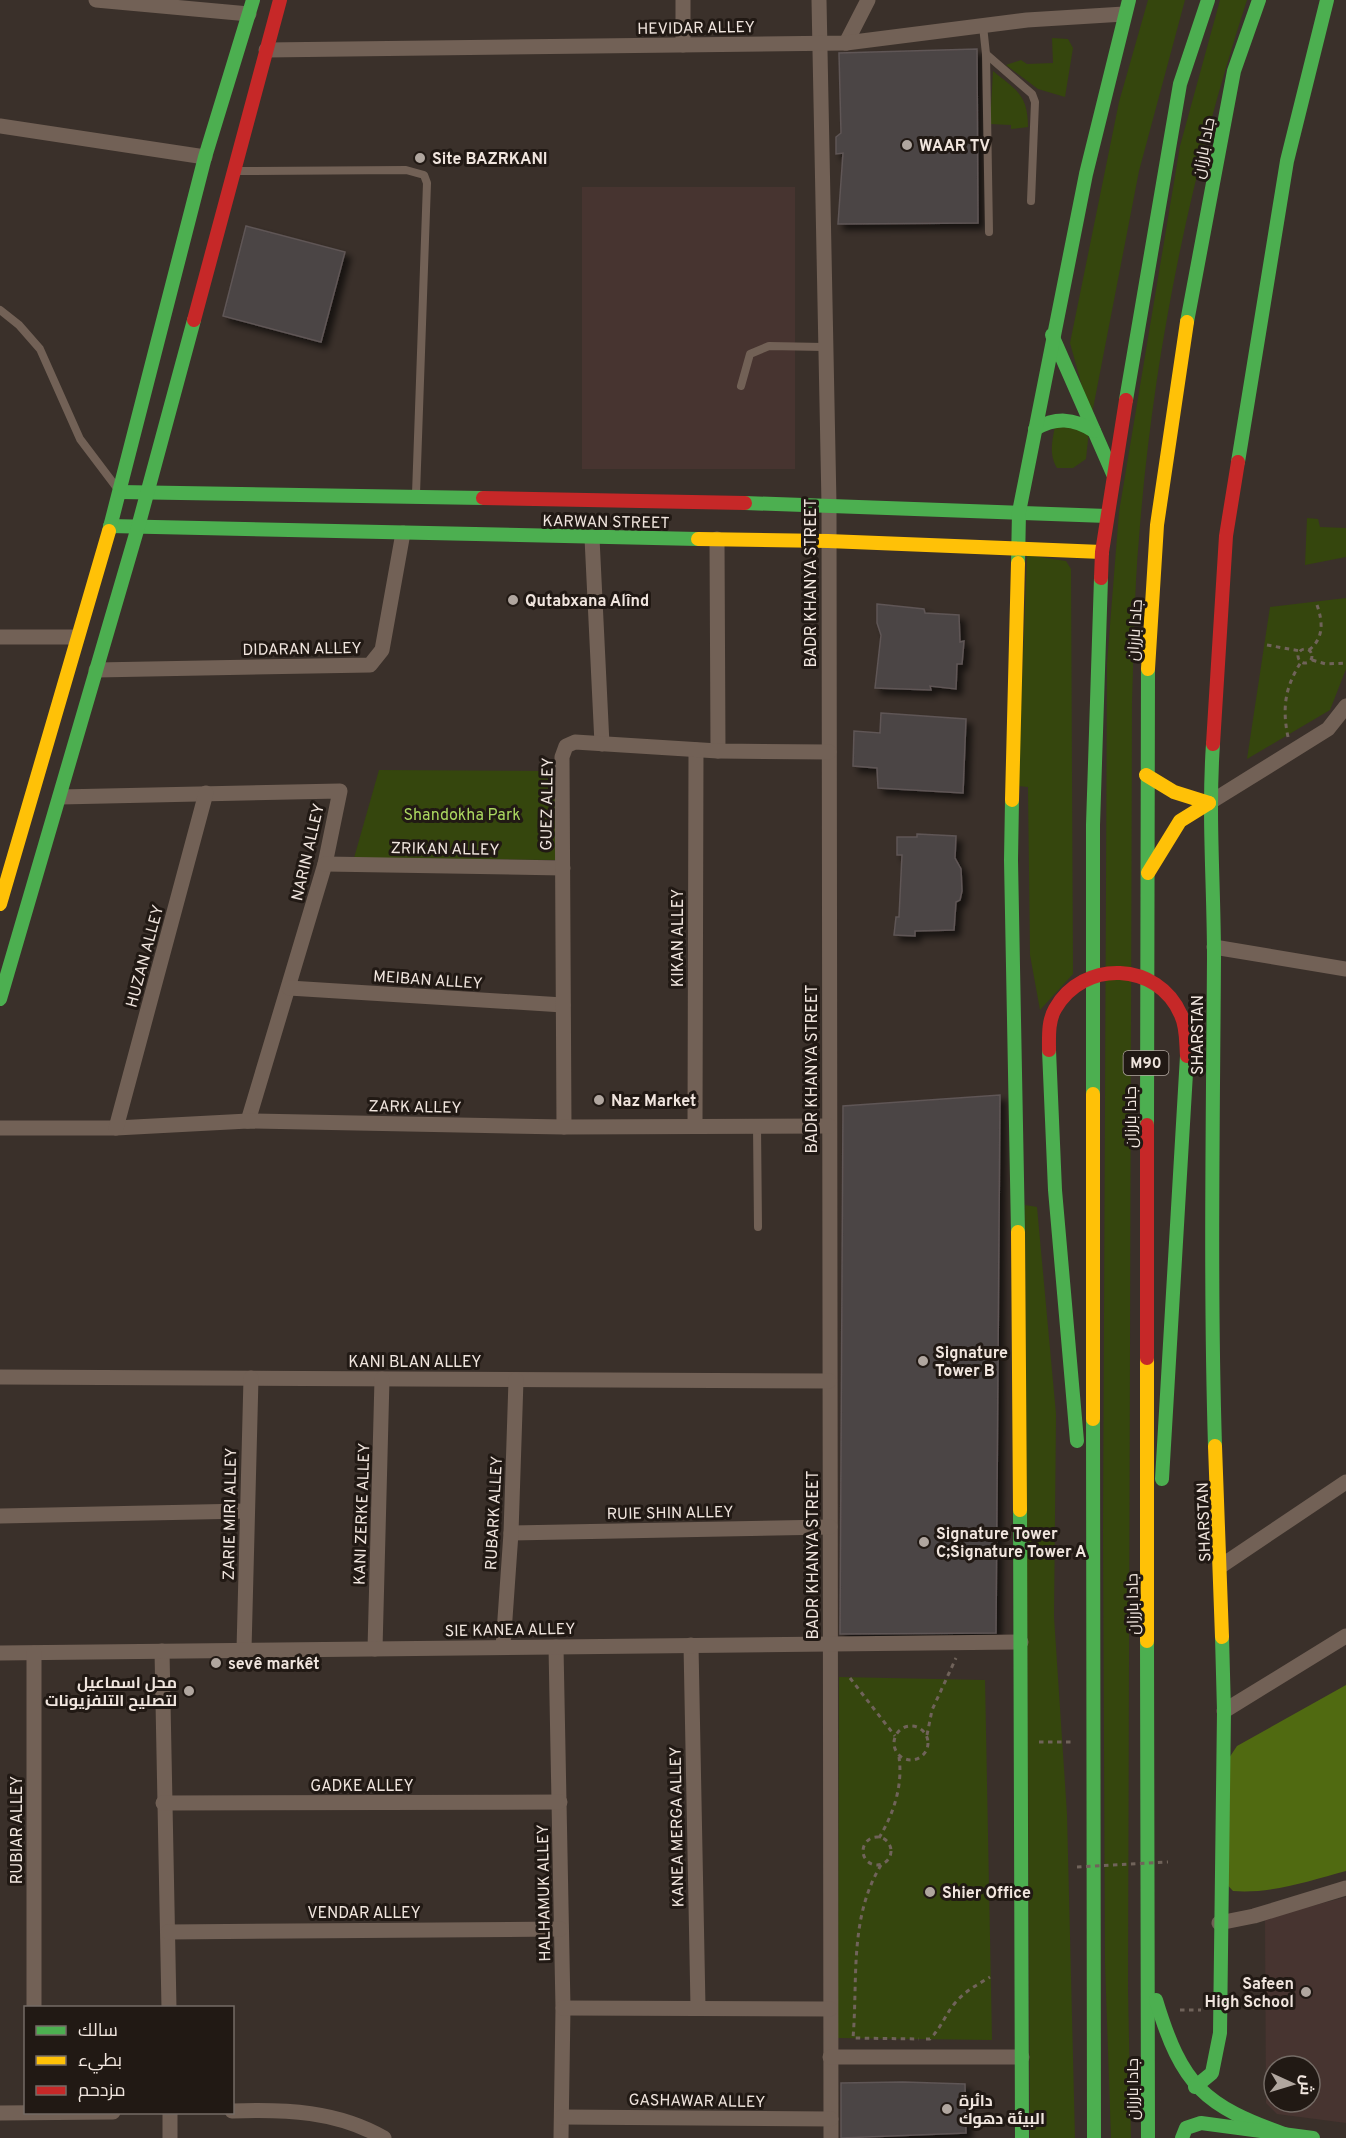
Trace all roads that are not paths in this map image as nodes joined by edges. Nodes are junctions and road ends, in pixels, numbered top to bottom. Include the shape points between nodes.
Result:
1 (96, 0) edge
2 (280, 0) edge
3 (682, 0) edge
4 (819, 0) edge
5 (868, 0) edge
6 (1208, 0) edge
7 (1260, 0) edge
8 (1327, 0) edge
9 (251, 7) edge
10 (1126, 7) edge
11 (983, 26) junction
12 (821, 43) junction
13 (846, 44) junction
14 (683, 45) junction
15 (266, 50) junction
16 (986, 54) junction
17 (0, 126) edge
18 (205, 157) junction
19 (234, 171) junction
20 (1031, 201) dead end
21 (989, 232) dead end
22 (0, 310) edge
23 (1052, 335) junction
24 (824, 347) junction
25 (741, 386) dead end
26 (1035, 429) junction
27 (1094, 431) junction
28 (1113, 474) junction
29 (120, 492) junction
30 (147, 492) junction
31 (416, 497) junction
32 (829, 504) junction
33 (1019, 512) junction
34 (1107, 516) junction
35 (110, 526) junction
36 (138, 527) junction
37 (403, 533) junction
38 (592, 538) junction
39 (717, 539) junction
40 (828, 541) junction
41 (1017, 549) junction
42 (1102, 552) junction
43 (77, 637) junction
44 (0, 638) edge
45 (96, 670) junction
46 (1346, 706) edge
47 (602, 744) junction
48 (696, 750) junction
49 (718, 751) junction
50 (829, 752) junction
51 (1146, 775) junction
52 (206, 793) junction
53 (60, 797) junction
54 (1209, 803) junction
55 (325, 864) junction
56 (563, 868) junction
57 (1146, 877) junction
58 (0, 900) edge
59 (1214, 946) junction
60 (1346, 969) edge
61 (289, 988) junction
62 (0, 999) edge
63 (564, 1005) junction
64 (248, 1121) junction
65 (564, 1126) junction
66 (695, 1126) junction
67 (757, 1126) junction
68 (829, 1126) junction
69 (0, 1128) edge
70 (116, 1128) junction
71 (758, 1227) dead end
72 (0, 1377) edge
73 (251, 1378) junction
74 (382, 1379) junction
75 (516, 1380) junction
76 (829, 1381) junction
77 (1346, 1482) edge
78 (247, 1511) junction
79 (0, 1516) edge
80 (830, 1527) junction
81 (511, 1533) junction
82 (1221, 1566) junction
83 (1346, 1636) edge
84 (1021, 1642) junction
85 (830, 1644) junction
86 (691, 1646) junction
87 (503, 1647) junction
88 (556, 1647) junction
89 (375, 1649) junction
90 (244, 1650) junction
91 (162, 1652) junction
92 (0, 1653) edge
93 (34, 1653) junction
94 (1149, 1657) junction
95 (1093, 1660) junction
96 (1224, 1711) junction
97 (560, 1802) junction
98 (163, 1803) junction
99 (1346, 1888) edge
100 (1219, 1923) junction
101 (560, 1929) junction
102 (168, 1932) junction
103 (1149, 1975) junction
104 (34, 2006) edge
105 (169, 2006) edge
106 (698, 2007) junction
107 (563, 2008) junction
108 (831, 2009) junction
109 (830, 2057) junction
110 (1022, 2057) junction
111 (1196, 2087) junction
112 (234, 2111) edge
113 (0, 2113) edge
114 (24, 2113) edge
115 (170, 2114) edge
116 (562, 2117) junction
117 (831, 2119) junction
118 (1287, 2135) junction
119 (170, 2138) edge
120 (384, 2138) edge
121 (561, 2138) edge
122 (831, 2138) edge
123 (1022, 2138) edge
124 (1094, 2138) edge
125 (1148, 2138) edge
126 (1182, 2138) edge
127 (1313, 2138) edge

1 - 9 street
2 - 15 main road
3 - 14 street
4 - 12 street, BADR KHANYA STREET
5 - 13 street
6 - 28 main road, جادا بارزان via 1180,84
7 - 51 main road, جادا بارزان / M90 via 1234,70 1191,303 1157,525 1146,701
8 - 54 main road, SHARSTAN via 1287,161 1226,536
9 - 18 main road
10 - 11 street, HEVIDAR ALLEY
10 - 23 main road
11 - 13 street, HEVIDAR ALLEY
11 - 16 lane
12 - 13 street, HEVIDAR ALLEY
12 - 14 street, HEVIDAR ALLEY
12 - 24 street, BADR KHANYA STREET
14 - 15 street, HEVIDAR ALLEY
15 - 19 main road
16 - 20 lane via 1032,94 1035,102
16 - 21 lane
17 - 18 street
18 - 29 main road
19 - 30 main road
19 - 31 lane via 406,170 424,175 427,183
22 - 29 lane via 40,349 80,439
23 - 26 main road
23 - 27 main road
24 - 25 lane via 769,346 750,354
24 - 32 street, BADR KHANYA STREET
26 - 27 main road via 1058,418
26 - 33 main road
27 - 28 main road
28 - 34 main road, جادا بارزان
29 - 30 main road, KARWAN STREET
29 - 35 main road
30 - 31 main road, KARWAN STREET
30 - 36 main road
31 - 32 main road, KARWAN STREET
32 - 33 main road, KARWAN STREET
32 - 40 street, BADR KHANYA STREET
33 - 34 main road, KARWAN STREET
33 - 41 main road
34 - 42 main road, جادا بارزان
35 - 36 main road, KARWAN STREET
35 - 43 main road
36 - 37 main road, KARWAN STREET
36 - 45 main road
37 - 38 main road, KARWAN STREET
37 - 45 street, DIDARAN ALLEY via 382,650 370,665
38 - 39 main road, KARWAN STREET
38 - 47 street
39 - 40 main road, KARWAN STREET
39 - 49 street
40 - 41 main road, KARWAN STREET
40 - 50 street, BADR KHANYA STREET
41 - 42 main road, KARWAN STREET
41 - 84 main road via 1011,860
42 - 95 main road, جادا بارزان via 1093,825
43 - 44 street
43 - 58 main road
45 - 53 main road
46 - 54 street via 1328,729
47 - 48 street, GUEZ ALLEY
47 - 56 street, GUEZ ALLEY via 576,742 566,746 562,758
48 - 49 street, GUEZ ALLEY
48 - 66 street, KIKAN ALLEY
49 - 50 street, GUEZ ALLEY
50 - 68 street, BADR KHANYA STREET
51 - 54 main road via 1174,792
51 - 57 main road, جادا بارزان / M90
52 - 53 street, NARIN ALLEY
52 - 55 street, NARIN ALLEY via 340,791
52 - 70 street, HUZAN ALLEY
53 - 62 main road
54 - 57 main road via 1180,821
54 - 59 main road, SHARSTAN
55 - 56 street, ZRIKAN ALLEY
55 - 61 street, NARIN ALLEY
56 - 63 street, GUEZ ALLEY
57 - 94 main road, جادا بارزان / M90
59 - 60 street
59 - 82 main road, SHARSTAN via 1211,1315
61 - 63 street, MEIBAN ALLEY
61 - 64 street, NARIN ALLEY
63 - 65 street, GUEZ ALLEY
64 - 65 street, ZARK ALLEY
64 - 70 street, ZARK ALLEY
65 - 66 street, ZARK ALLEY
66 - 67 street, ZARK ALLEY
67 - 68 street, ZARK ALLEY
67 - 71 lane
68 - 76 street, BADR KHANYA STREET
69 - 70 street, ZARK ALLEY
72 - 73 street, KANI BLAN ALLEY
73 - 74 street, KANI BLAN ALLEY
73 - 78 street, ZARIE MIRI ALLEY
74 - 75 street, KANI BLAN ALLEY
74 - 89 street, KANI ZERKE ALLEY
75 - 76 street, KANI BLAN ALLEY
75 - 81 street, RUBARK ALLEY
76 - 80 street, BADR KHANYA STREET
77 - 82 street
78 - 79 street
78 - 90 street, ZARIE MIRI ALLEY
80 - 81 street, RUIE SHIN ALLEY
80 - 85 street, BADR KHANYA STREET
81 - 87 street, RUBARK ALLEY
82 - 96 main road, SHARSTAN
83 - 96 street
84 - 85 street, SIE KANEA ALLEY
84 - 110 main road
85 - 86 street, SIE KANEA ALLEY
85 - 108 street, BADR KHANYA STREET
86 - 88 street, SIE KANEA ALLEY
86 - 106 street, KANEA MERGA ALLEY
87 - 88 street, SIE KANEA ALLEY
87 - 89 street, SIE KANEA ALLEY
88 - 97 street, HALHAMUK ALLEY
89 - 90 street, SIE KANEA ALLEY
90 - 91 street, SIE KANEA ALLEY
91 - 93 street, SIE KANEA ALLEY
91 - 98 street
92 - 93 street, SIE KANEA ALLEY
93 - 104 street, RUBIAR ALLEY
94 - 95 main road, bridge via 1169,1394 1187,1056 1181,1016 1171,997 1153,981 1133,973 1110,971 1089,976 1069,989 1055,1010 1049,1032 1055,1190
94 - 103 main road, جادا بارزان / M90
95 - 124 main road, جادا بارزان
96 - 100 main road, SHARSTAN
97 - 98 street, GADKE ALLEY
97 - 101 street, HALHAMUK ALLEY
98 - 102 street
99 - 100 street
100 - 111 main road, SHARSTAN via 1218,2052 1212,2073
101 - 102 street, VENDAR ALLEY
101 - 107 street, HALHAMUK ALLEY
102 - 105 street
103 - 111 main road via 1171,2044
103 - 125 main road, جادا بارزان / M90
106 - 107 street
106 - 108 street
107 - 116 street, HALHAMUK ALLEY
108 - 109 street, BADR KHANYA STREET
109 - 110 street
109 - 117 street, BADR KHANYA STREET
110 - 123 main road
111 - 118 main road via 1232,2114
112 - 120 street via 301,2112 345,2120
113 - 114 street
115 - 119 street
116 - 117 street, GASHAWAR ALLEY
116 - 121 street, HALHAMUK ALLEY
117 - 122 street, BADR KHANYA STREET
118 - 126 main road via 1201,2123 1186,2128
118 - 127 main road

